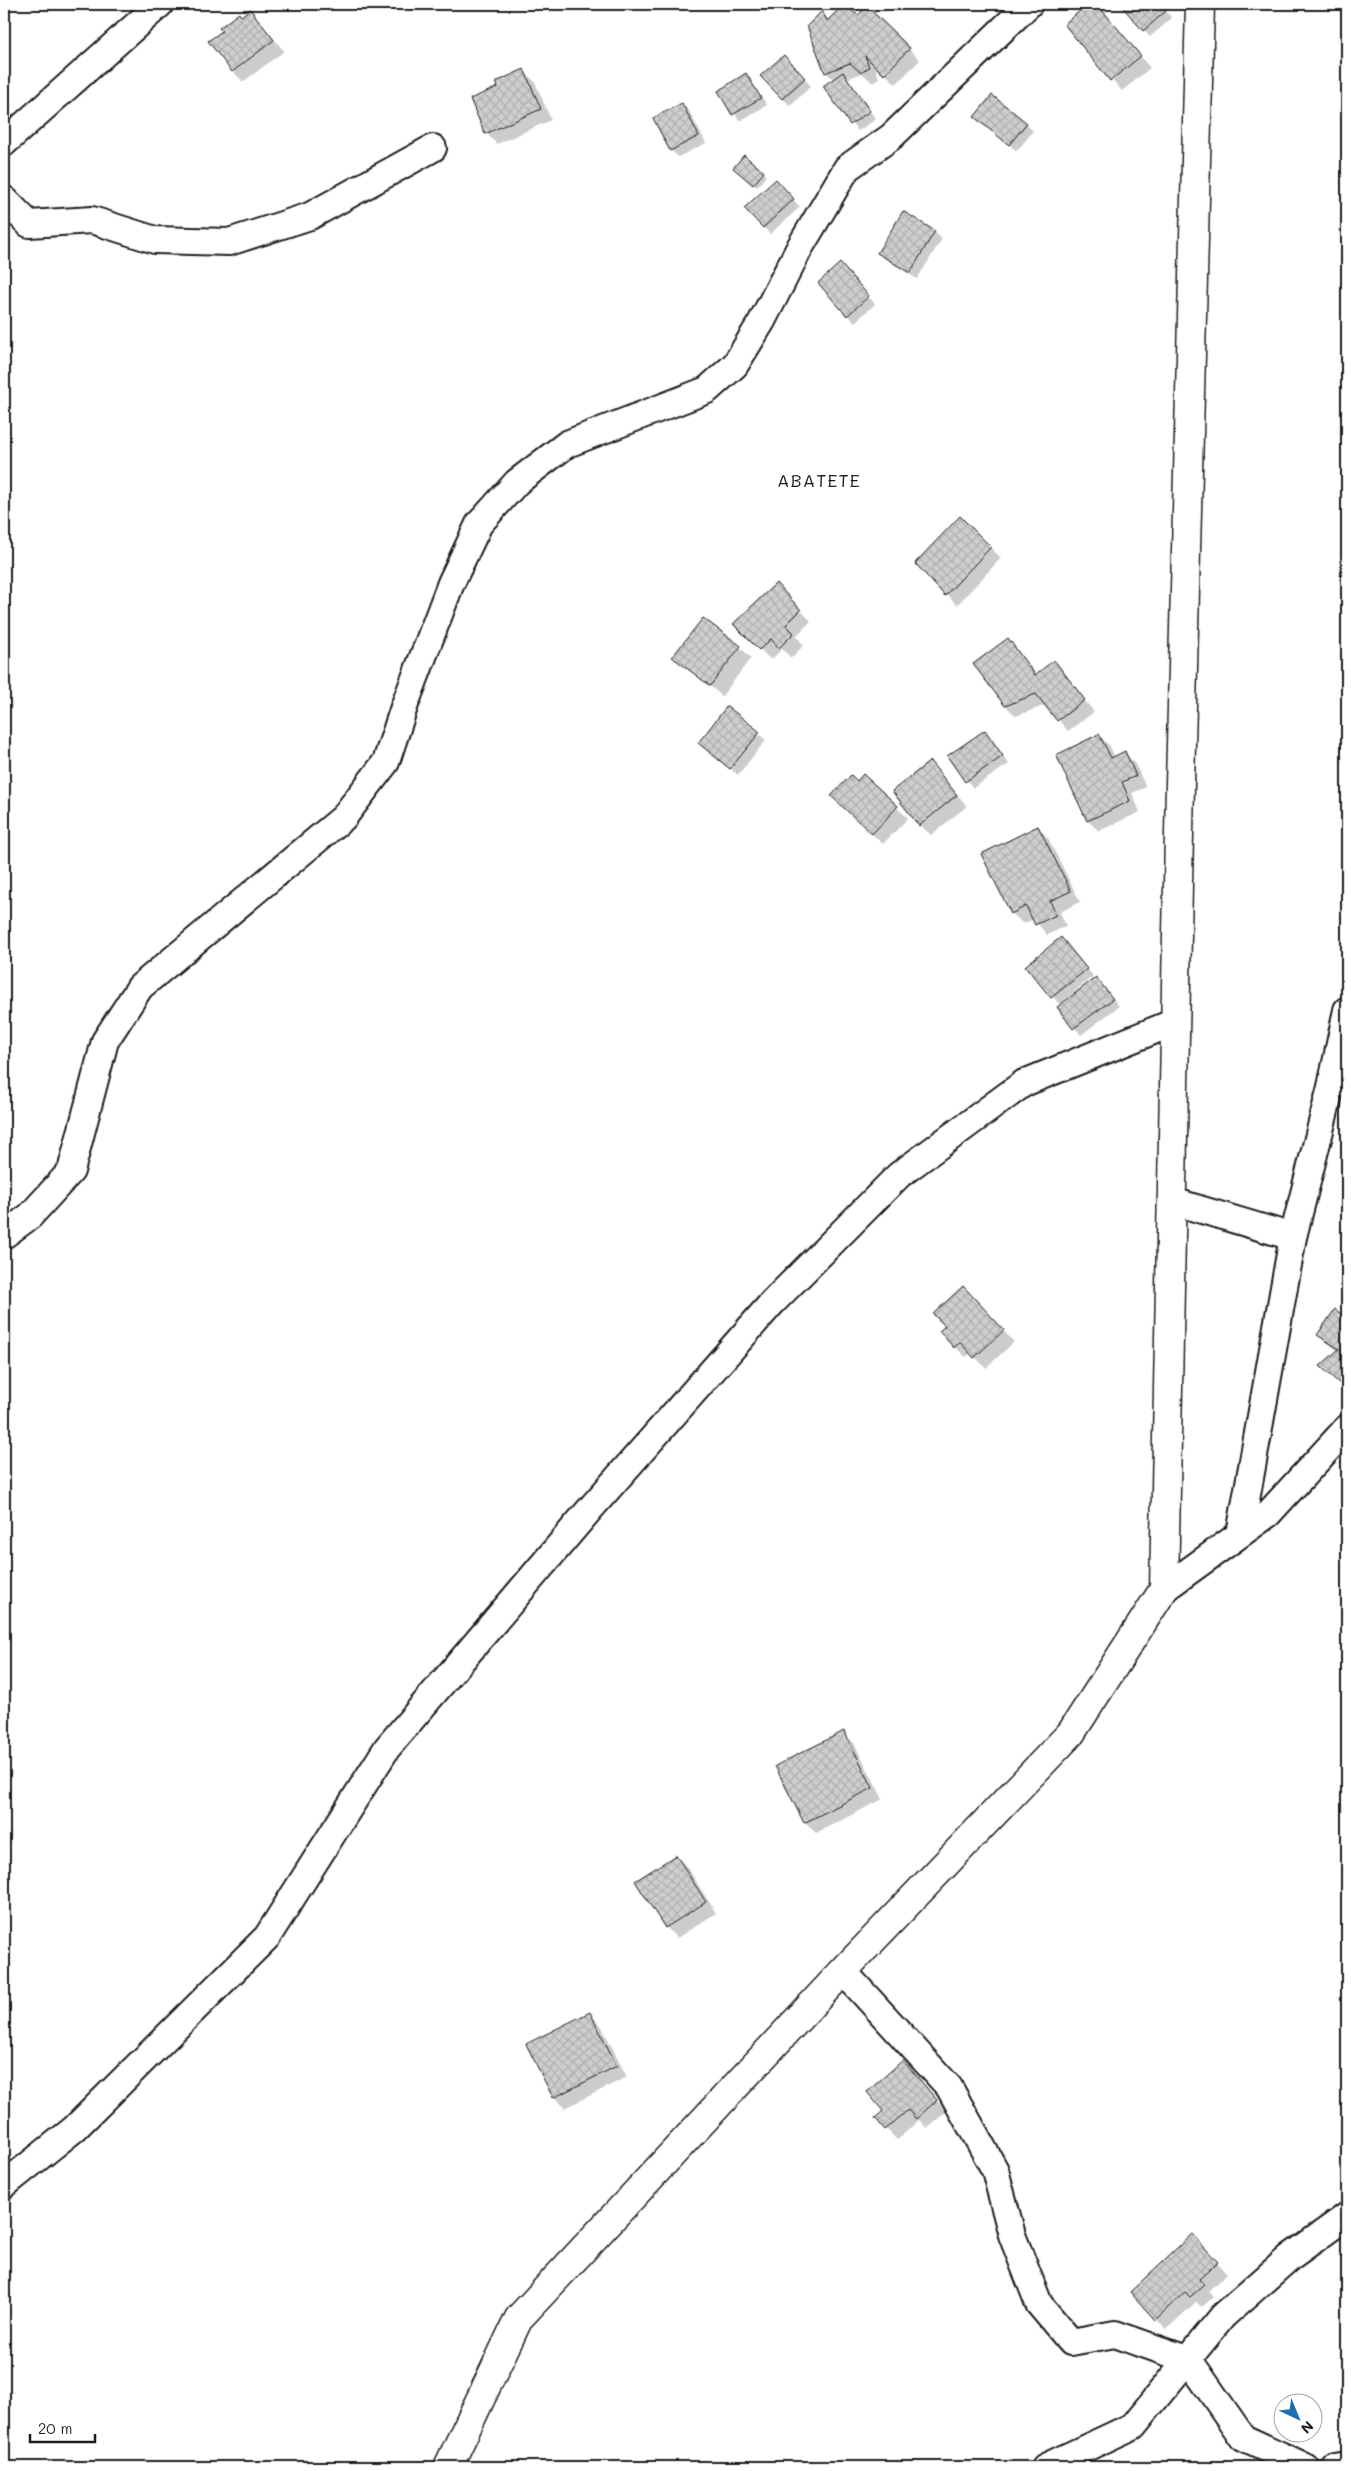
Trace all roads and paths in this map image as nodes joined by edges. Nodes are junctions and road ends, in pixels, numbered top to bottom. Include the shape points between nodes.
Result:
1 (160, 4) edge
2 (1029, 4) edge
3 (1200, 4) edge
4 (4, 143) edge
5 (433, 148) dead end
6 (4, 199) edge
7 (1347, 1010) edge
8 (1175, 1022) junction
9 (1172, 1201) junction
10 (4, 1235) edge
11 (1293, 1237) junction
12 (1347, 1428) edge
13 (1240, 1534) junction
14 (1164, 1589) junction
15 (843, 1971) junction
16 (4, 2185) edge
17 (1347, 2216) edge
18 (1189, 2360) junction
19 (1347, 2465) edge
20 (448, 2467) edge
21 (1045, 2467) edge
22 (1306, 2467) edge
23 (1335, 2467) edge

1 - 4 street
2 - 10 street via 891,137 847,168 735,365 707,390 567,444 517,482 479,524 451,582 386,762 344,818 140,987 105,1041 71,1171 30,1216
3 - 8 main road
5 - 6 street via 310,216 228,242 155,240 92,220 29,224
7 - 11 street
8 - 9 main road
8 - 16 street via 1024,1083 899,1175 772,1303 386,1748 267,1937 74,2129
9 - 11 street
9 - 14 main road
11 - 13 street
12 - 13 street via 1268,1514
13 - 14 street
14 - 15 main road via 1070,1734
15 - 18 street via 949,2087 995,2170 1012,2235 1039,2304 1071,2342 1115,2334
15 - 20 main road via 519,2318
17 - 18 street via 1290,2257 1223,2316
18 - 21 street via 1133,2426
18 - 22 street via 1243,2438
19 - 23 street

